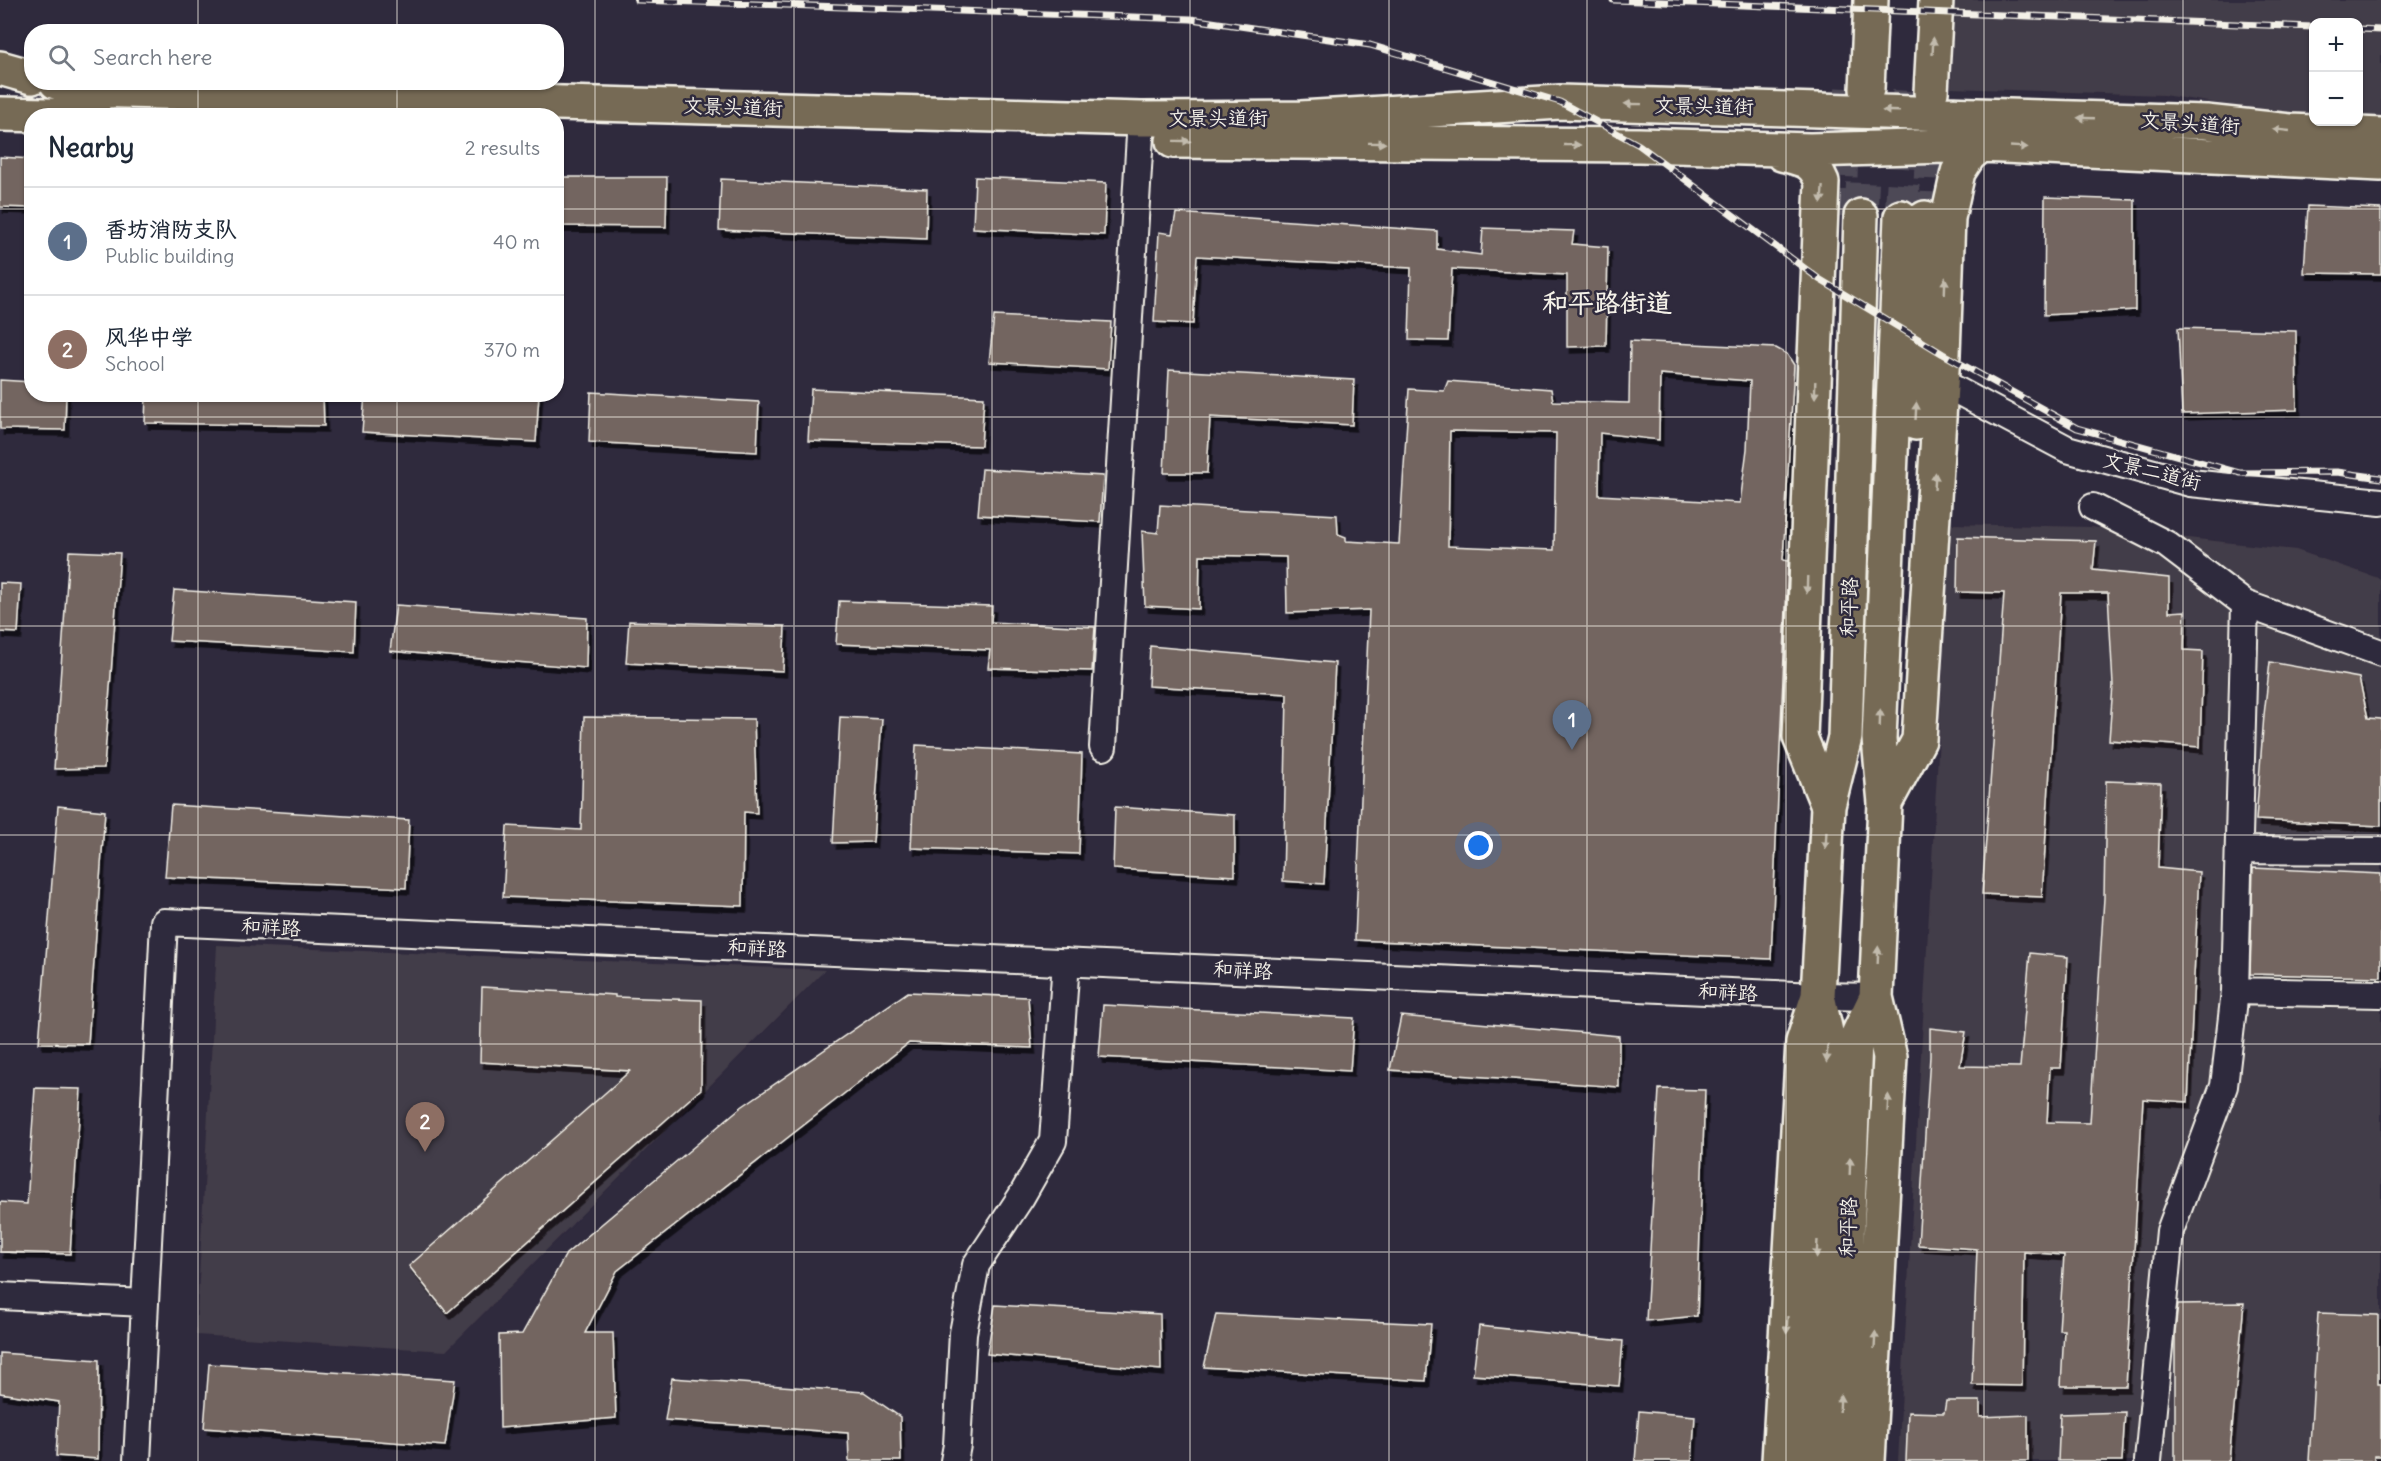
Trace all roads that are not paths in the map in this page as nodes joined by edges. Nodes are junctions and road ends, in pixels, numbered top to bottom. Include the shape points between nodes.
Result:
1 (1851, 0) edge
2 (1871, 0) edge
3 (1913, 0) edge
4 (1936, 0) edge
5 (0, 68) edge
6 (24, 75) edge
7 (99, 90) edge
8 (0, 114) edge
9 (24, 115) edge
10 (564, 125) edge
11 (1140, 129) junction
12 (2381, 135) edge
13 (1981, 145) junction
14 (1769, 150) junction
15 (2381, 165) edge
16 (1852, 216) tunnel mouth
17 (1913, 218) tunnel mouth
18 (1941, 382) junction
19 (2381, 502) edge
20 (2093, 507) dead end
21 (2246, 604) junction
22 (2381, 653) edge
23 (1103, 747) dead end
24 (1884, 803) junction
25 (1828, 806) junction
26 (2240, 850) junction
27 (2381, 851) edge
28 (1066, 962) junction
29 (2235, 991) junction
30 (2381, 994) edge
31 (1818, 996) junction
32 (1876, 997) junction
33 (0, 1296) edge
34 (145, 1303) junction
35 (137, 1461) edge
36 (954, 1461) edge
37 (1779, 1461) edge
38 (1806, 1461) edge
39 (1838, 1461) edge
40 (1868, 1461) edge
41 (2148, 1461) edge

1 - 2 main road via 1857,89
3 -> 4 main road via 1920,91
5 - 6 main road
7 - 11 main road, 文景头道街
8 - 9 main road
10 - 11 main road, 文景头道街
12 -> 11 main road, 文景头道街 via 2206,122 1560,102
11 -> 14 main road, 文景头道街
11 - 23 street
13 - 14 main road, 文景头道街
13 -> 15 main road, 文景头道街
18 -> 13 main road via 1948,218 1958,172
14 -> 25 main road via 1802,159 1816,168 1822,182 1800,737
16 - 25 main road, 和平路 via 1826,738
24 -> 17 main road via 1902,739
18 - 19 street, 文景二道街 via 2067,449 2190,483
24 -> 18 main road via 1919,740
20 - 21 street via 2166,544
21 - 22 street
21 - 26 street
32 -> 24 main road, 和平路
25 -> 31 main road, 和平路
26 - 27 street
26 - 29 street
28 - 31 street, 和祥路
28 - 34 street, 和祥路 via 164,922
28 - 36 street via 1053,1141 976,1265 963,1333
29 - 30 street
29 - 41 street via 2224,1086 2170,1231
31 - 32 street, 和祥路
31 -> 37 main road, 和平路 via 1803,1042
31 -> 38 main road, 和平路 via 1828,1041
39 -> 32 main road, 和平路 via 1856,1041
40 -> 32 main road, 和平路 via 1890,1057
33 - 34 street
34 - 35 street

